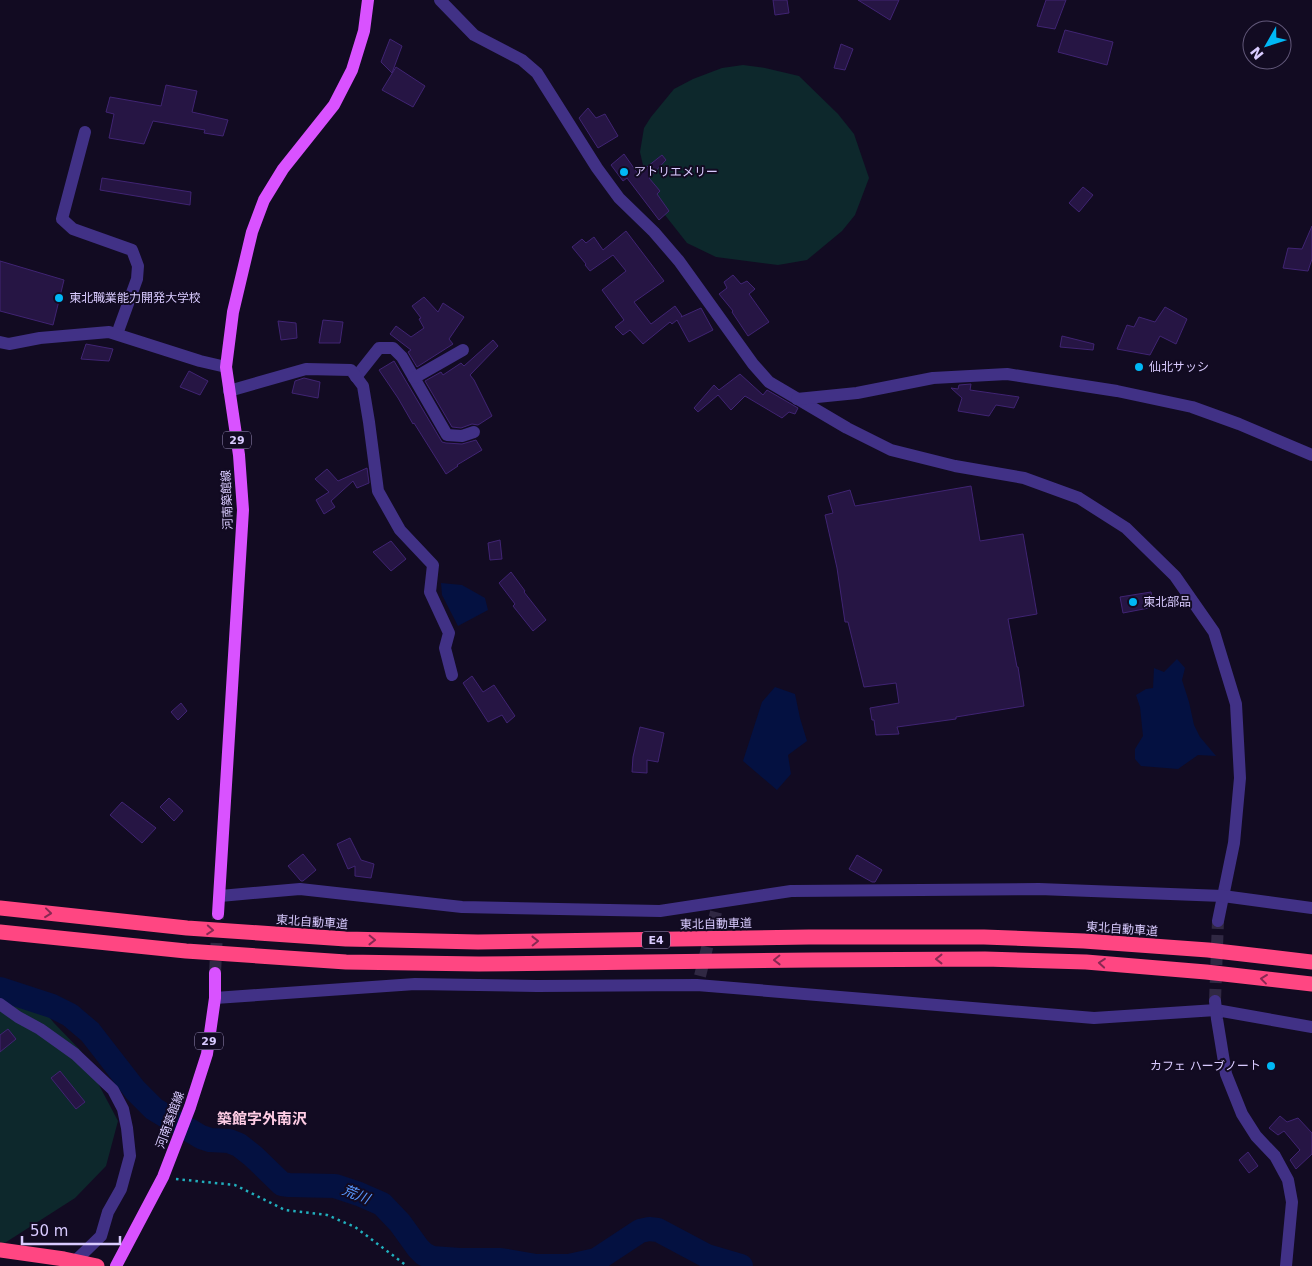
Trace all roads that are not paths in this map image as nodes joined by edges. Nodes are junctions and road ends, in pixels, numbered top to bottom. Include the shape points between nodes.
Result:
1 (368, 0) edge
2 (440, 0) edge
3 (85, 132) dead end
4 (117, 334) junction
5 (0, 342) edge
6 (463, 350) dead end
7 (226, 366) junction
8 (356, 377) junction
9 (414, 378) junction
10 (230, 391) junction
11 (797, 399) junction
12 (474, 432) dead end
13 (1312, 455) edge
14 (452, 675) dead end
15 (220, 896) junction
16 (1223, 896) junction
17 (0, 908) edge
18 (1312, 908) edge
19 (218, 914) tunnel mouth
20 (1218, 921) tunnel mouth
21 (0, 932) edge
22 (1312, 962) edge
23 (215, 973) tunnel mouth
24 (1312, 984) edge
25 (215, 998) junction
26 (0, 1004) edge
27 (1216, 1005) junction
28 (1312, 1027) edge
29 (0, 1250) edge
30 (67, 1263) edge
31 (96, 1266) edge
32 (116, 1266) edge
33 (1286, 1266) edge

1 - 7 main road, 河南築館線 / 29 via 364,31 352,70 334,105 283,169 264,200 252,232 233,312
2 - 11 street via 474,34 522,60 538,73 619,198 680,261 752,364 769,382
3 - 4 street via 62,219 73,229 132,250 138,266 137,279
4 - 5 street via 40,338 9,344
4 - 7 street
6 - 9 street
7 - 10 main road, 河南築館線 / 29
8 - 9 street via 379,348 393,348
8 - 10 street via 351,370 306,369
8 - 14 street via 363,386 378,491 400,530 433,565 430,592 448,633 445,648
9 - 12 street via 447,435 462,436
10 - 15 main road, 河南築館線 / 29 via 243,510
11 - 13 street via 857,393 933,378 1007,374 1117,391 1192,407
11 - 16 street via 891,450 1024,478 1079,498 1126,528 1175,576 1214,632 1236,704 1240,778 1234,843
15 - 16 street via 300,888 462,907 660,911 716,908 791,891 1039,889
15 - 19 main road, 河南築館線 / 29
16 - 18 street
16 - 20 street
17 -> 22 highway, 東北自動車道 / E4 via 187,928 346,939 478,942 984,937 1208,950
24 -> 21 highway, E4 via 1086,962 985,959 480,964 346,962 186,951
23 - 25 main road, 河南築館線 / 29
25 - 27 street via 415,984 538,986 699,980 1094,1018
25 - 32 main road, 河南築館線 / 29 via 208,1054 176,1146
26 - 30 street via 75,1054 113,1090 123,1109 130,1156 121,1188 108,1212 101,1236
27 - 28 street
27 - 33 street via 1226,1074 1242,1114 1256,1136 1275,1156 1288,1180 1292,1202
29 - 30 highway
30 - 31 highway

